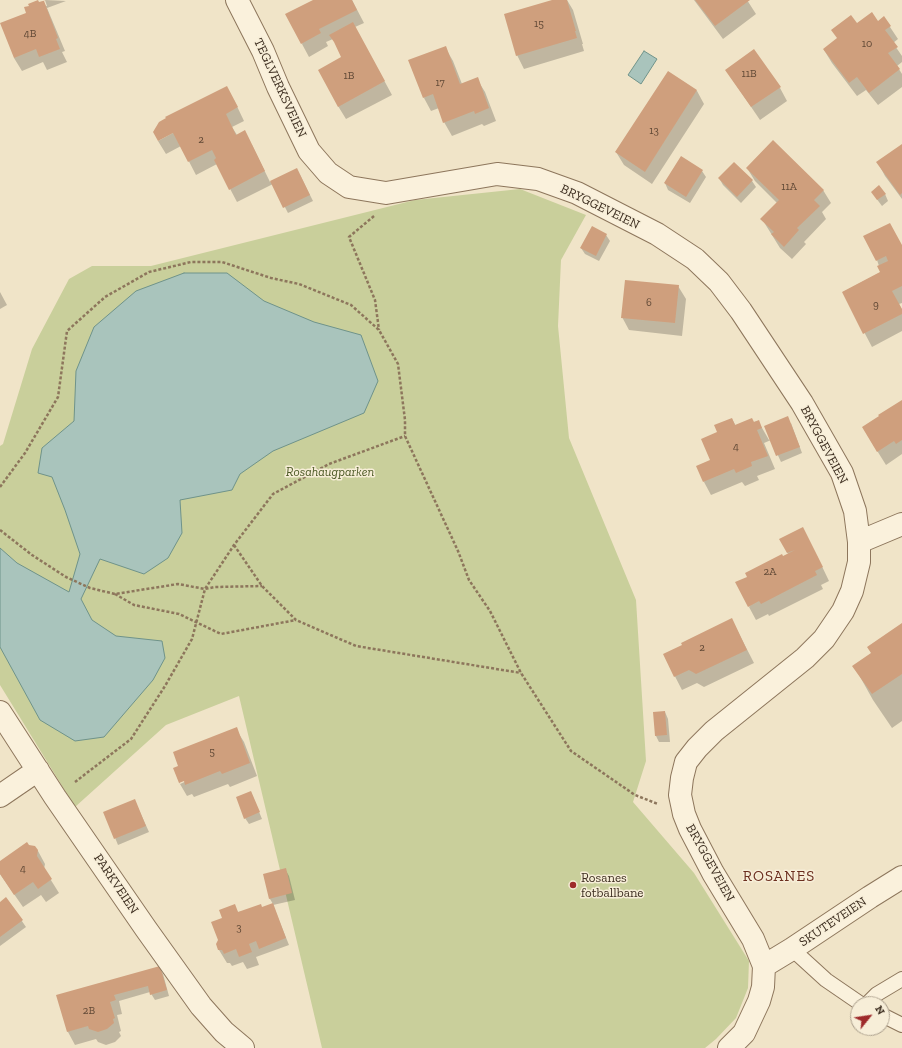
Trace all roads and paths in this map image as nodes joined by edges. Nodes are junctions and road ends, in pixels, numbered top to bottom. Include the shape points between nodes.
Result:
1 (237, 0) edge
2 (328, 173) joint
3 (386, 193) junction
4 (379, 330) junction
5 (406, 436) junction
6 (0, 487) edge
7 (902, 524) edge
8 (0, 530) edge
9 (859, 542) junction
10 (234, 546) junction
11 (262, 586) junction
12 (205, 589) junction
13 (115, 594) junction
14 (296, 620) junction
15 (196, 623) junction
16 (521, 673) junction
17 (0, 712) edge
18 (38, 770) junction
19 (0, 796) edge
20 (55, 797) junction
21 (684, 814) junction
22 (902, 877) edge
23 (792, 949) junction
24 (764, 966) junction
25 (902, 979) edge
26 (850, 996) edge
27 (875, 996) edge
28 (890, 1019) edge
29 (902, 1025) edge
30 (243, 1048) edge
31 (729, 1048) edge

1 - 2 street, TEGLVERKSVEIEN via 309,151
2 - 3 street, BRYGGEVEIEN via 349,187
3 - 4 path via 387,205 349,237 375,300
3 - 9 street, BRYGGEVEIEN via 497,174 538,179 577,193 657,234 695,259 719,282 741,311 802,403 842,473 855,511
4 - 5 path via 398,364
4 - 6 path via 351,305 299,284 222,262 191,262 149,272 105,297 67,331 58,397 25,453
5 - 10 path via 329,464 274,494
5 - 16 path via 469,580 490,611
7 - 9 street
8 - 13 path via 66,577 90,588
9 - 21 street, BRYGGEVEIEN via 859,562 852,591 843,611 824,639 805,658 714,731 686,762 680,795
10 - 11 path
10 - 12 path
11 - 12 path
11 - 14 path
12 - 13 path via 178,584
12 - 15 path
13 - 15 path via 134,605 179,614
14 - 15 path via 221,634
14 - 16 path via 356,646
15 - 20 path via 192,639 131,739
16 - 21 path via 571,751 635,795
17 - 18 street, PARKVEIEN
18 - 19 street
18 - 20 street, PARKVEIEN
20 - 30 street, PARKVEIEN via 201,1006 224,1032
21 - 24 street, BRYGGEVEIEN via 713,873 754,939
22 - 23 street, SKUTEVEIEN
23 - 24 street, SKUTEVEIEN
23 - 26 lane via 826,980
24 - 31 street via 759,1001 744,1033
25 - 27 lane
28 - 29 lane

